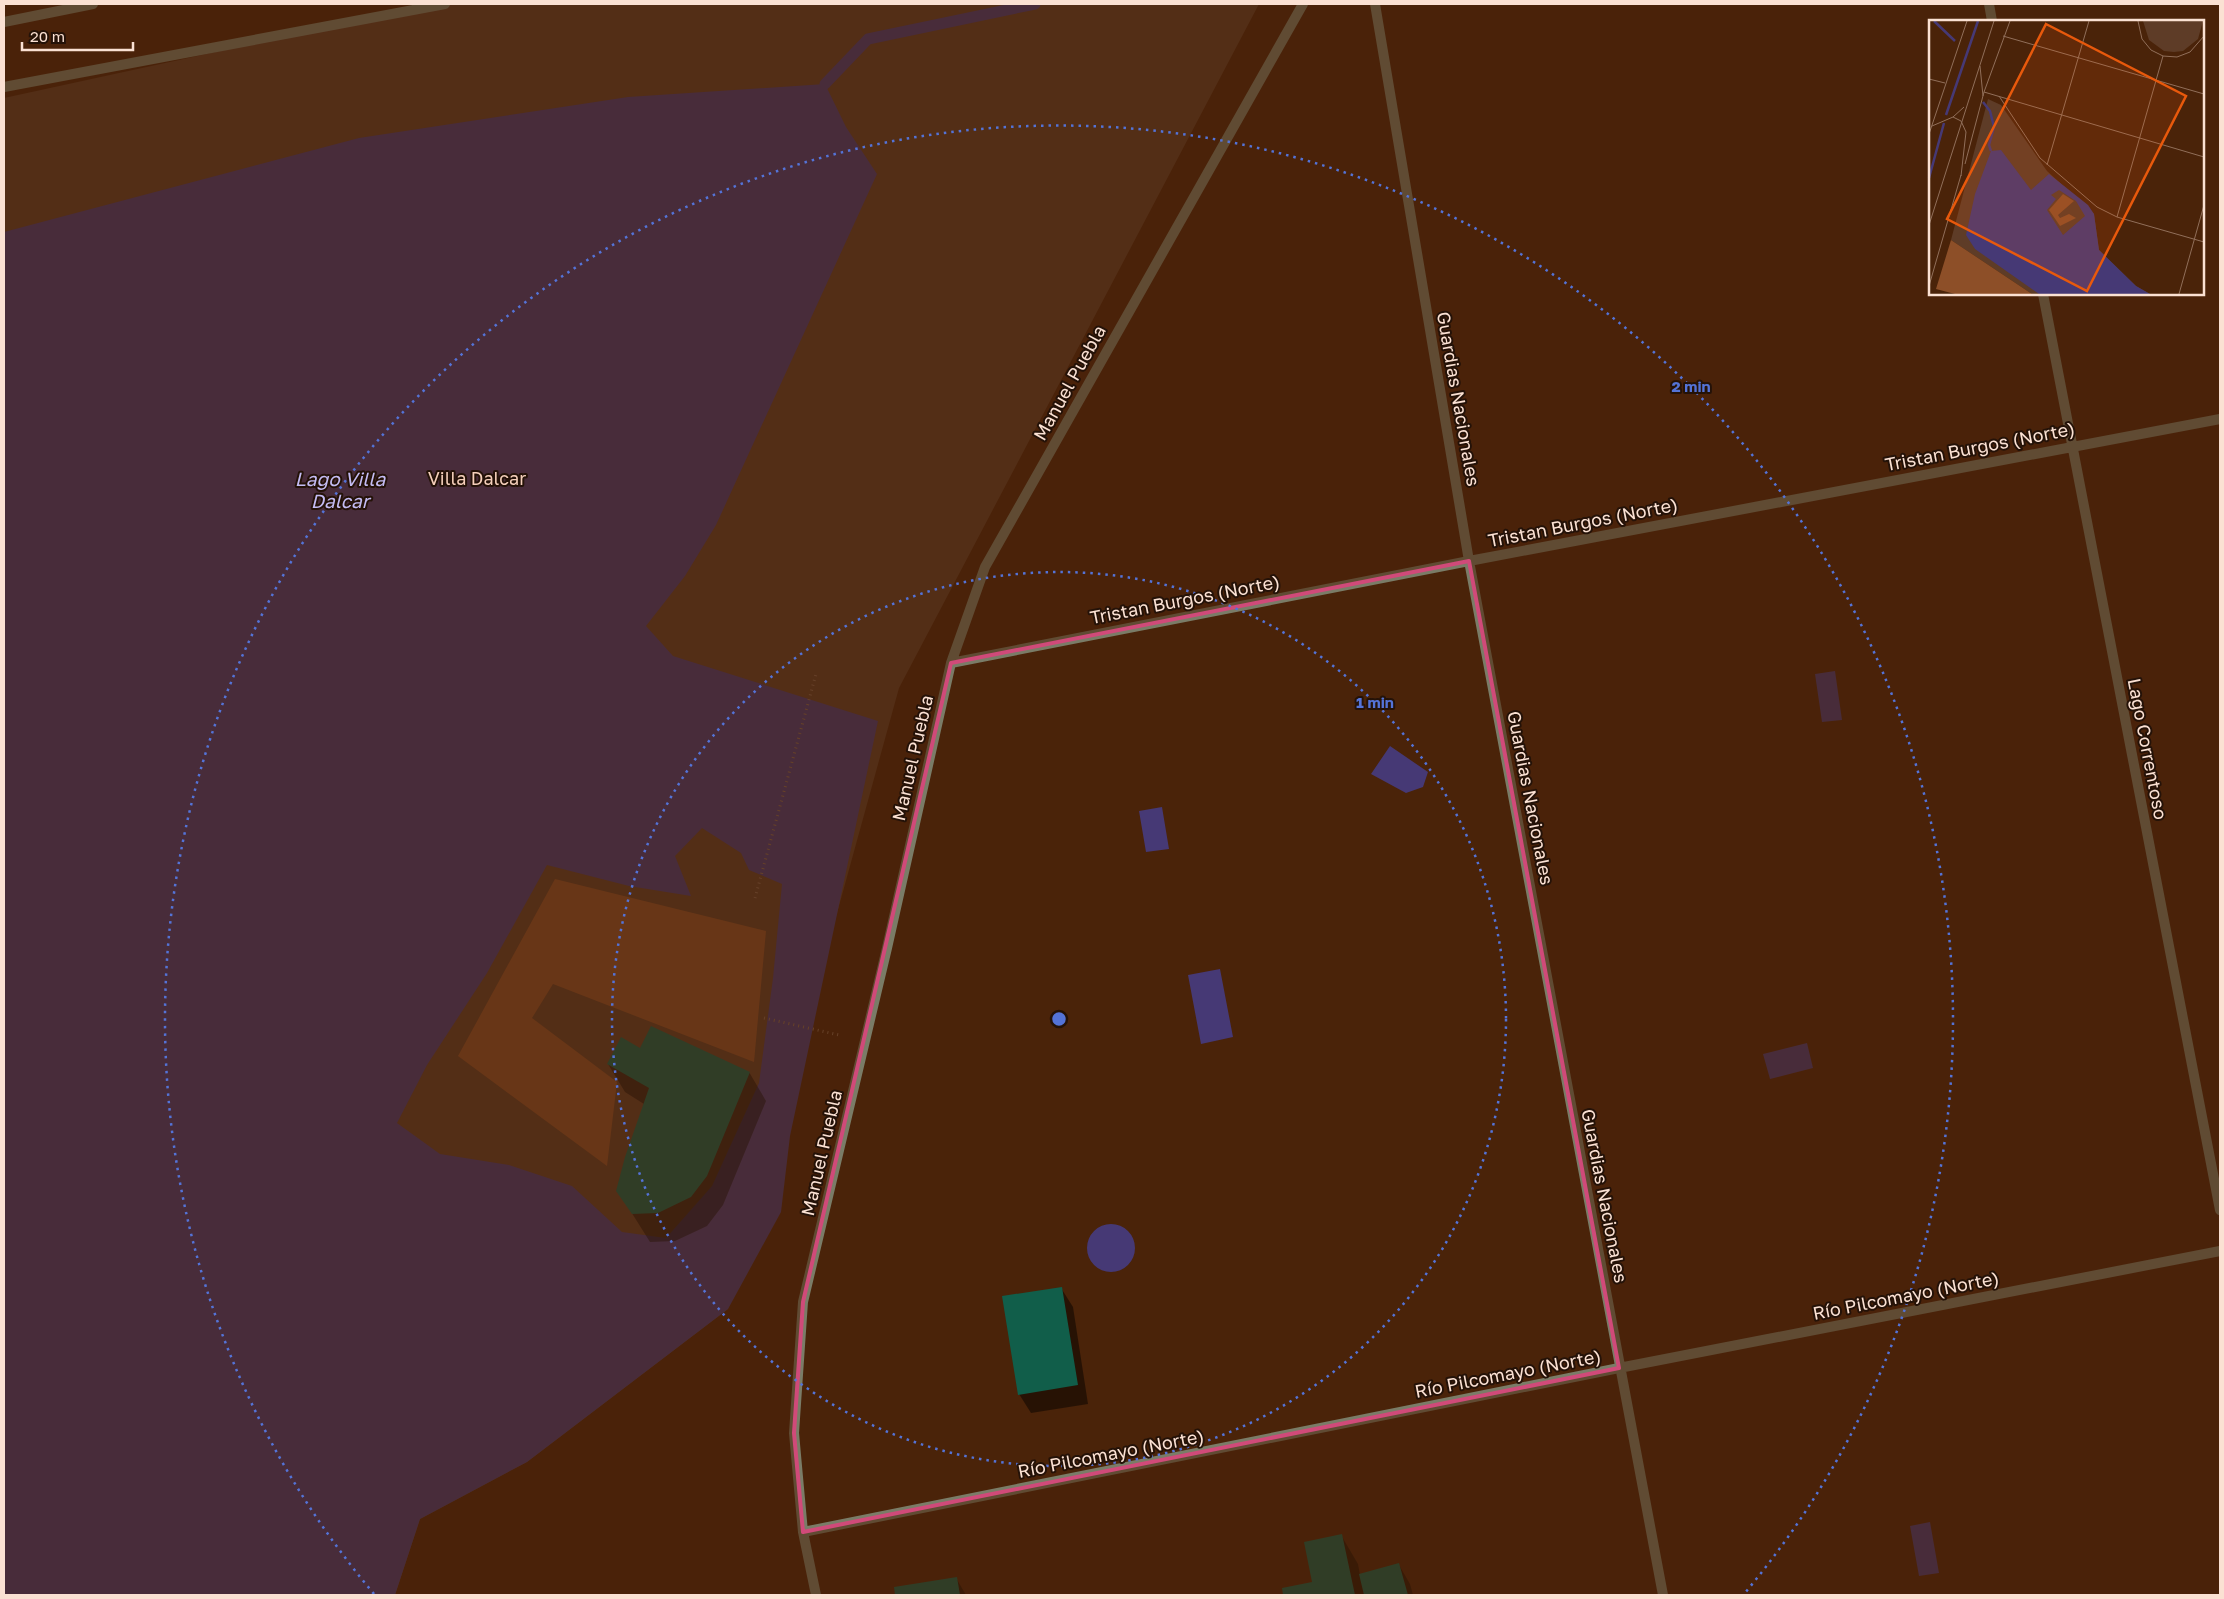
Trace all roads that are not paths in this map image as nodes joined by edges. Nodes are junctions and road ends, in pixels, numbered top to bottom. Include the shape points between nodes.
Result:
1 (93, 4) edge
2 (445, 4) edge
3 (1303, 4) edge
4 (1375, 4) edge
5 (1989, 4) edge
6 (1992, 20) edge
7 (4, 22) edge
8 (4, 87) edge
9 (2043, 295) edge
10 (2220, 419) edge
11 (2072, 447) junction
12 (1469, 561) junction
13 (952, 663) junction
14 (2220, 1210) edge
15 (2220, 1250) edge
16 (1619, 1368) junction
17 (803, 1532) junction
18 (816, 1595) edge
19 (1663, 1595) edge

1 - 7 street
2 - 8 street
3 - 13 street, Manuel Puebla via 985,567
4 - 12 street, Guardias Nacionales
5 - 6 street
9 - 11 street, Lago Correntoso
10 - 11 street, Tristan Burgos (Norte)
11 - 12 street, Tristan Burgos (Norte)
11 - 14 street, Lago Correntoso
12 - 13 street, Tristan Burgos (Norte)
12 - 16 street, Guardias Nacionales
13 - 17 street, Manuel Puebla via 803,1302 794,1433
15 - 16 street, Río Pilcomayo (Norte)
16 - 17 street, Río Pilcomayo (Norte)
16 - 19 street, Guardias Nacionales
17 - 18 street, Manuel Puebla

